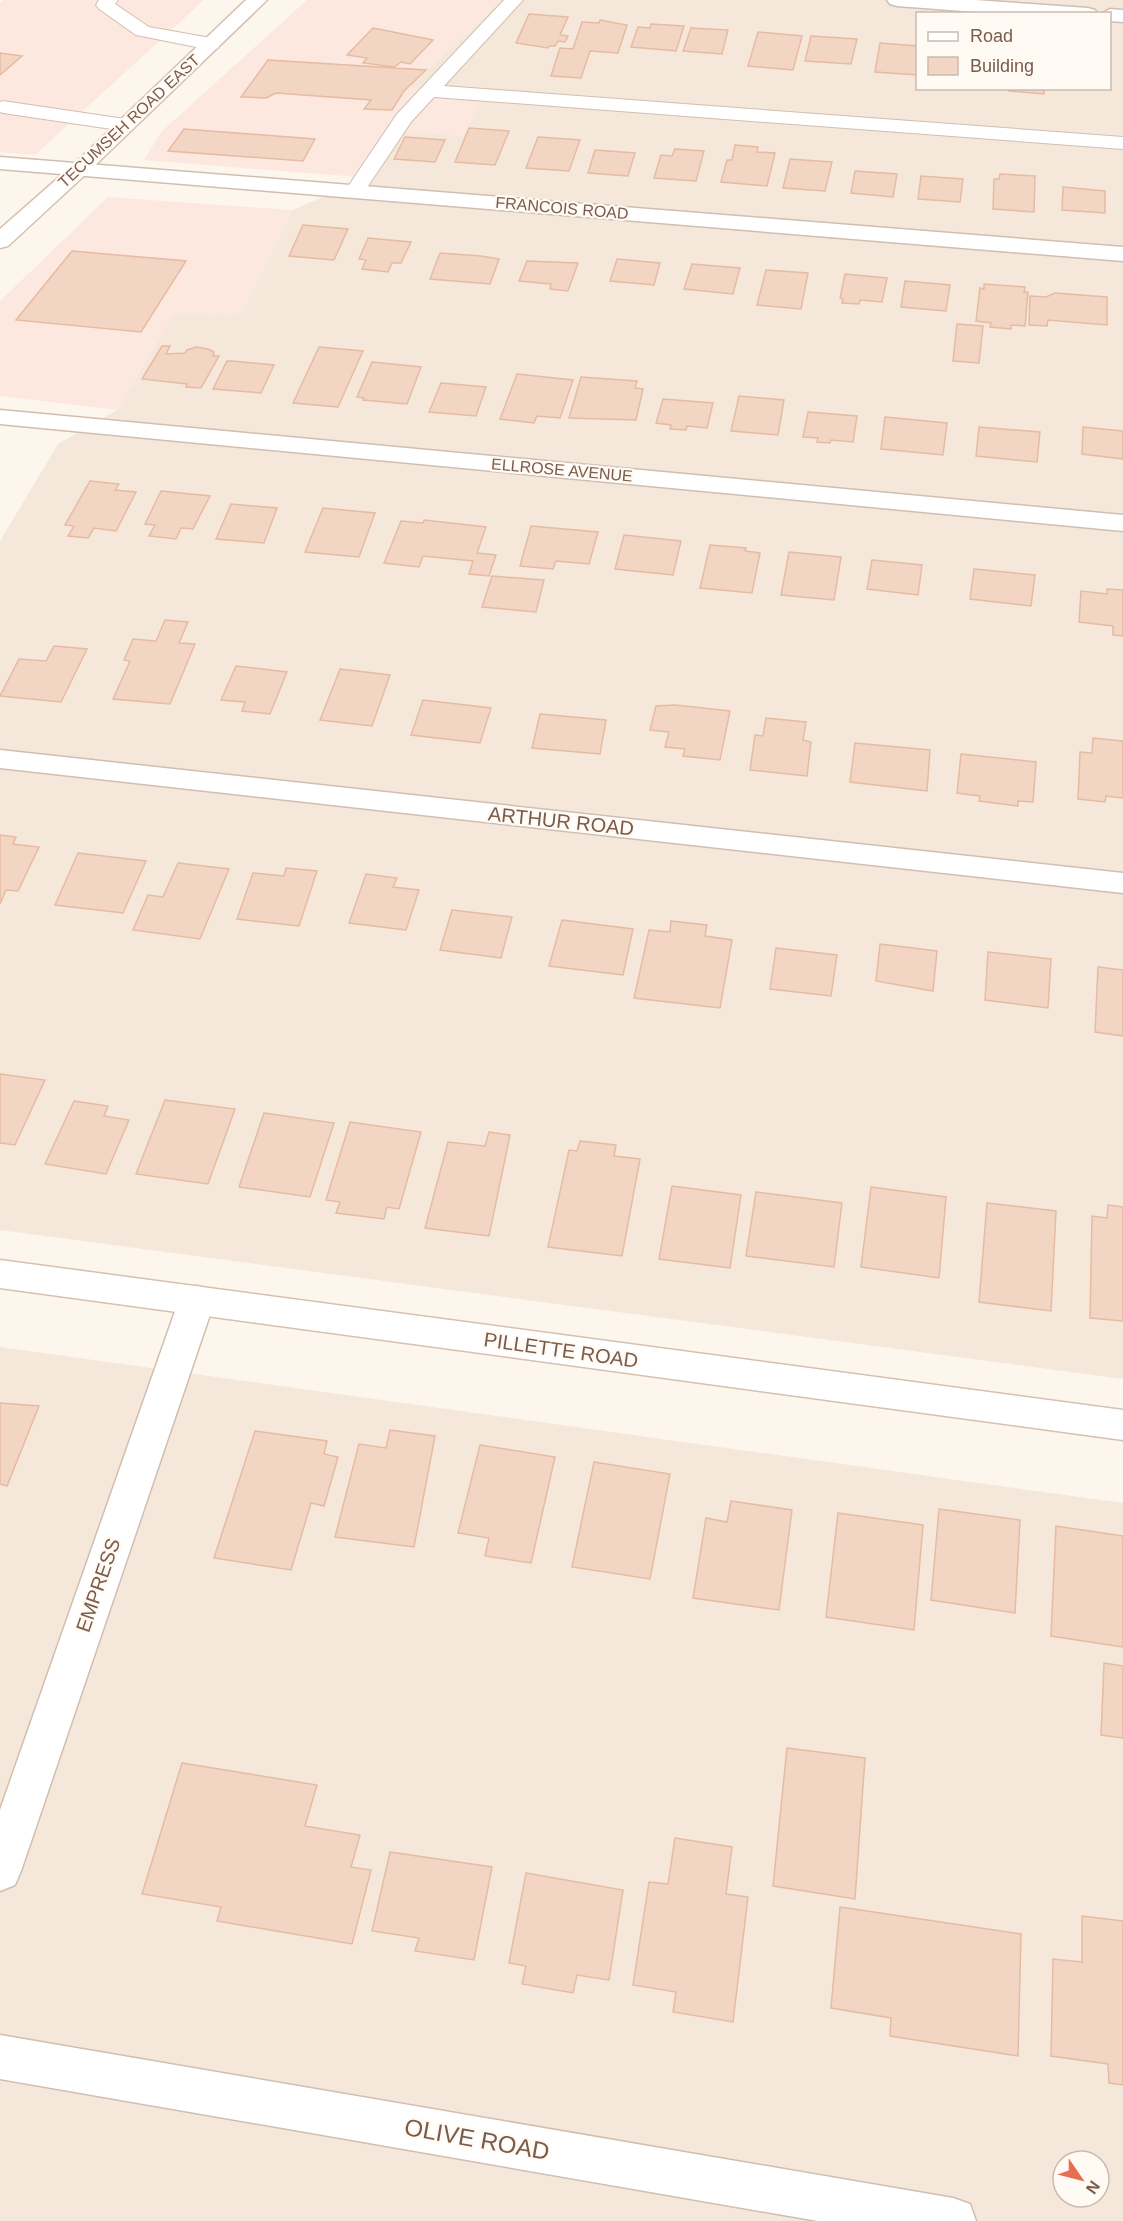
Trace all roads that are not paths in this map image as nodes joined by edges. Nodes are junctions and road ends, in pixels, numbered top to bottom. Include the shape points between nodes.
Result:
1 (109, 0) edge
2 (257, 0) edge
3 (514, 0) edge
4 (897, 0) edge
5 (1061, 12) edge
6 (211, 44) junction
7 (429, 91) junction
8 (3, 107) dead end
9 (125, 125) junction
10 (1123, 144) edge
11 (0, 162) edge
12 (80, 169) junction
13 (355, 191) junction
14 (0, 241) edge
15 (1123, 254) edge
16 (0, 417) edge
17 (1123, 523) edge
18 (0, 759) edge
19 (1123, 884) edge
20 (0, 1274) edge
21 (197, 1300) junction
22 (1123, 1425) edge
23 (0, 1871) edge
24 (0, 2057) edge
25 (953, 2221) edge

1 - 6 lane via 105,5 143,32
2 - 6 street, TECUMSEH ROAD EAST
3 - 7 lane
4 - 5 street
6 - 9 street, TECUMSEH ROAD EAST
7 - 10 lane
7 - 13 lane via 404,118
8 - 9 lane
9 - 12 street, TECUMSEH ROAD EAST
11 - 12 street, FRANCOIS ROAD
12 - 13 street, FRANCOIS ROAD
12 - 14 street, TECUMSEH ROAD EAST
13 - 15 street, FRANCOIS ROAD
16 - 17 street, ELLROSE AVENUE
18 - 19 street, ARTHUR ROAD
20 - 21 street, PILLETTE ROAD
21 - 22 street, PILLETTE ROAD
21 - 23 street, EMPRESS
24 - 25 street, OLIVE ROAD

